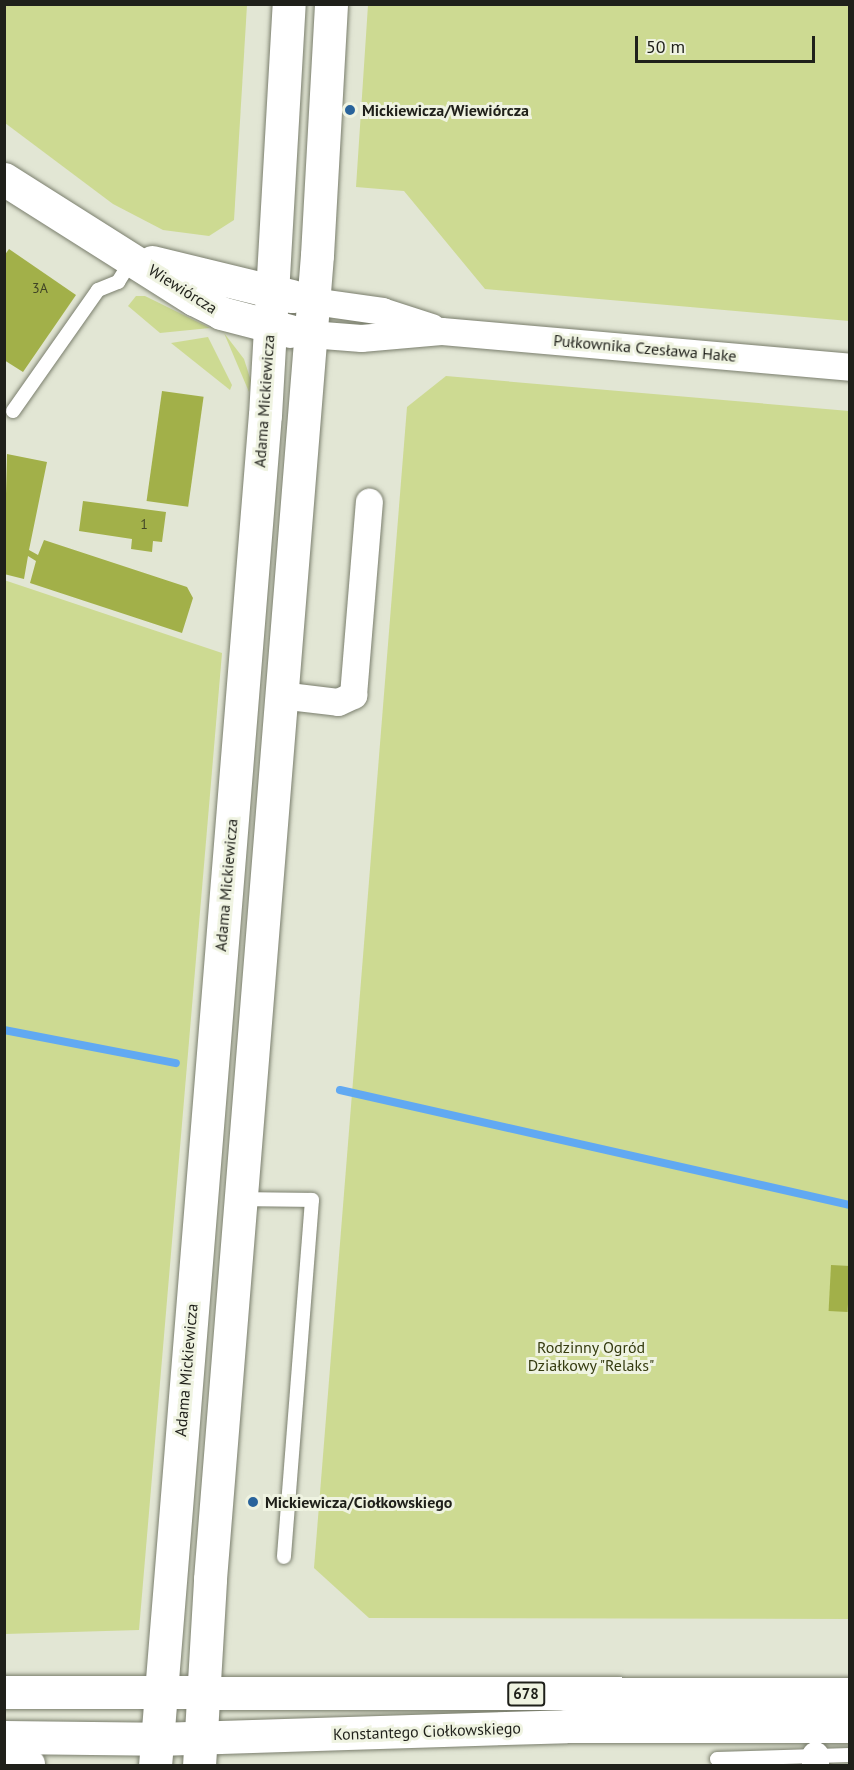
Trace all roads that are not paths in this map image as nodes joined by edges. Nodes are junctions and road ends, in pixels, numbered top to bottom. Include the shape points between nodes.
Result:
1 (290, 4) edge
2 (331, 4) edge
3 (4, 179) edge
4 (133, 258) junction
5 (272, 291) junction
6 (313, 301) junction
7 (269, 327) junction
8 (441, 331) junction
9 (310, 334) junction
10 (849, 367) edge
11 (13, 411) dead end
12 (265, 415) junction
13 (303, 418) junction
14 (369, 501) dead end
15 (280, 695) junction
16 (240, 1199) junction
17 (284, 1557) dead end
18 (168, 1579) junction
19 (210, 1579) junction
20 (39, 1691) junction
21 (4, 1692) edge
22 (159, 1693) junction
23 (849, 1694) edge
24 (203, 1695) junction
25 (316, 1695) junction
26 (849, 1726) edge
27 (313, 1736) junction
28 (4, 1737) edge
29 (38, 1750) junction
30 (156, 1752) edge
31 (201, 1752) edge
32 (849, 1755) edge
33 (717, 1759) dead end
34 (815, 1760) edge
35 (4, 1762) edge

1 - 5 street, Adama Mickiewicza
2 - 6 street
3 - 4 street, Wiewiórcza via 89,235
4 - 5 street, Wiewiórcza
4 - 7 street, Wiewiórcza via 221,313
4 - 11 lane via 118,282 98,290
5 - 6 street, Wiewiórcza
5 - 7 street, Adama Mickiewicza
6 - 8 street, Pułkownika Czesława Hake via 382,311
6 - 9 street
7 - 9 street, Wiewiórcza
7 - 12 street, Adama Mickiewicza
8 - 9 street, Pułkownika Czesława Hake via 361,338
8 - 10 street, Pułkownika Czesława Hake
9 - 13 street
12 - 13 street
12 - 18 street, Adama Mickiewicza
13 - 15 street
14 - 15 street via 353,695 338,702
15 - 16 street
16 - 17 lane via 312,1200
16 - 19 street
18 - 19 street via 186,1592 200,1589
18 - 22 street, Adama Mickiewicza
19 - 24 street
20 - 21 street, Konstantego Ciołkowskiego / 678
20 - 22 street, Konstantego Ciołkowskiego / 678
20 - 29 street via 51,1698 59,1713 58,1723
22 - 24 street, Konstantego Ciołkowskiego / 678
22 - 30 street, Adama Mickiewicza
23 - 25 street, Konstantego Ciołkowskiego / 678
24 - 25 street, Konstantego Ciołkowskiego / 678
24 - 31 street
25 - 27 street via 304,1701 298,1713 301,1727
26 - 27 street, Konstantego Ciołkowskiego / 678 via 566,1726
27 - 31 street, Konstantego Ciołkowskiego / 678
28 - 29 street, Konstantego Ciołkowskiego / 678
29 - 30 street, Konstantego Ciołkowskiego / 678
29 - 35 street, Konstantego Ciołkowskiego
30 - 31 street, Konstantego Ciołkowskiego / 678
32 - 34 lane
33 - 34 lane

